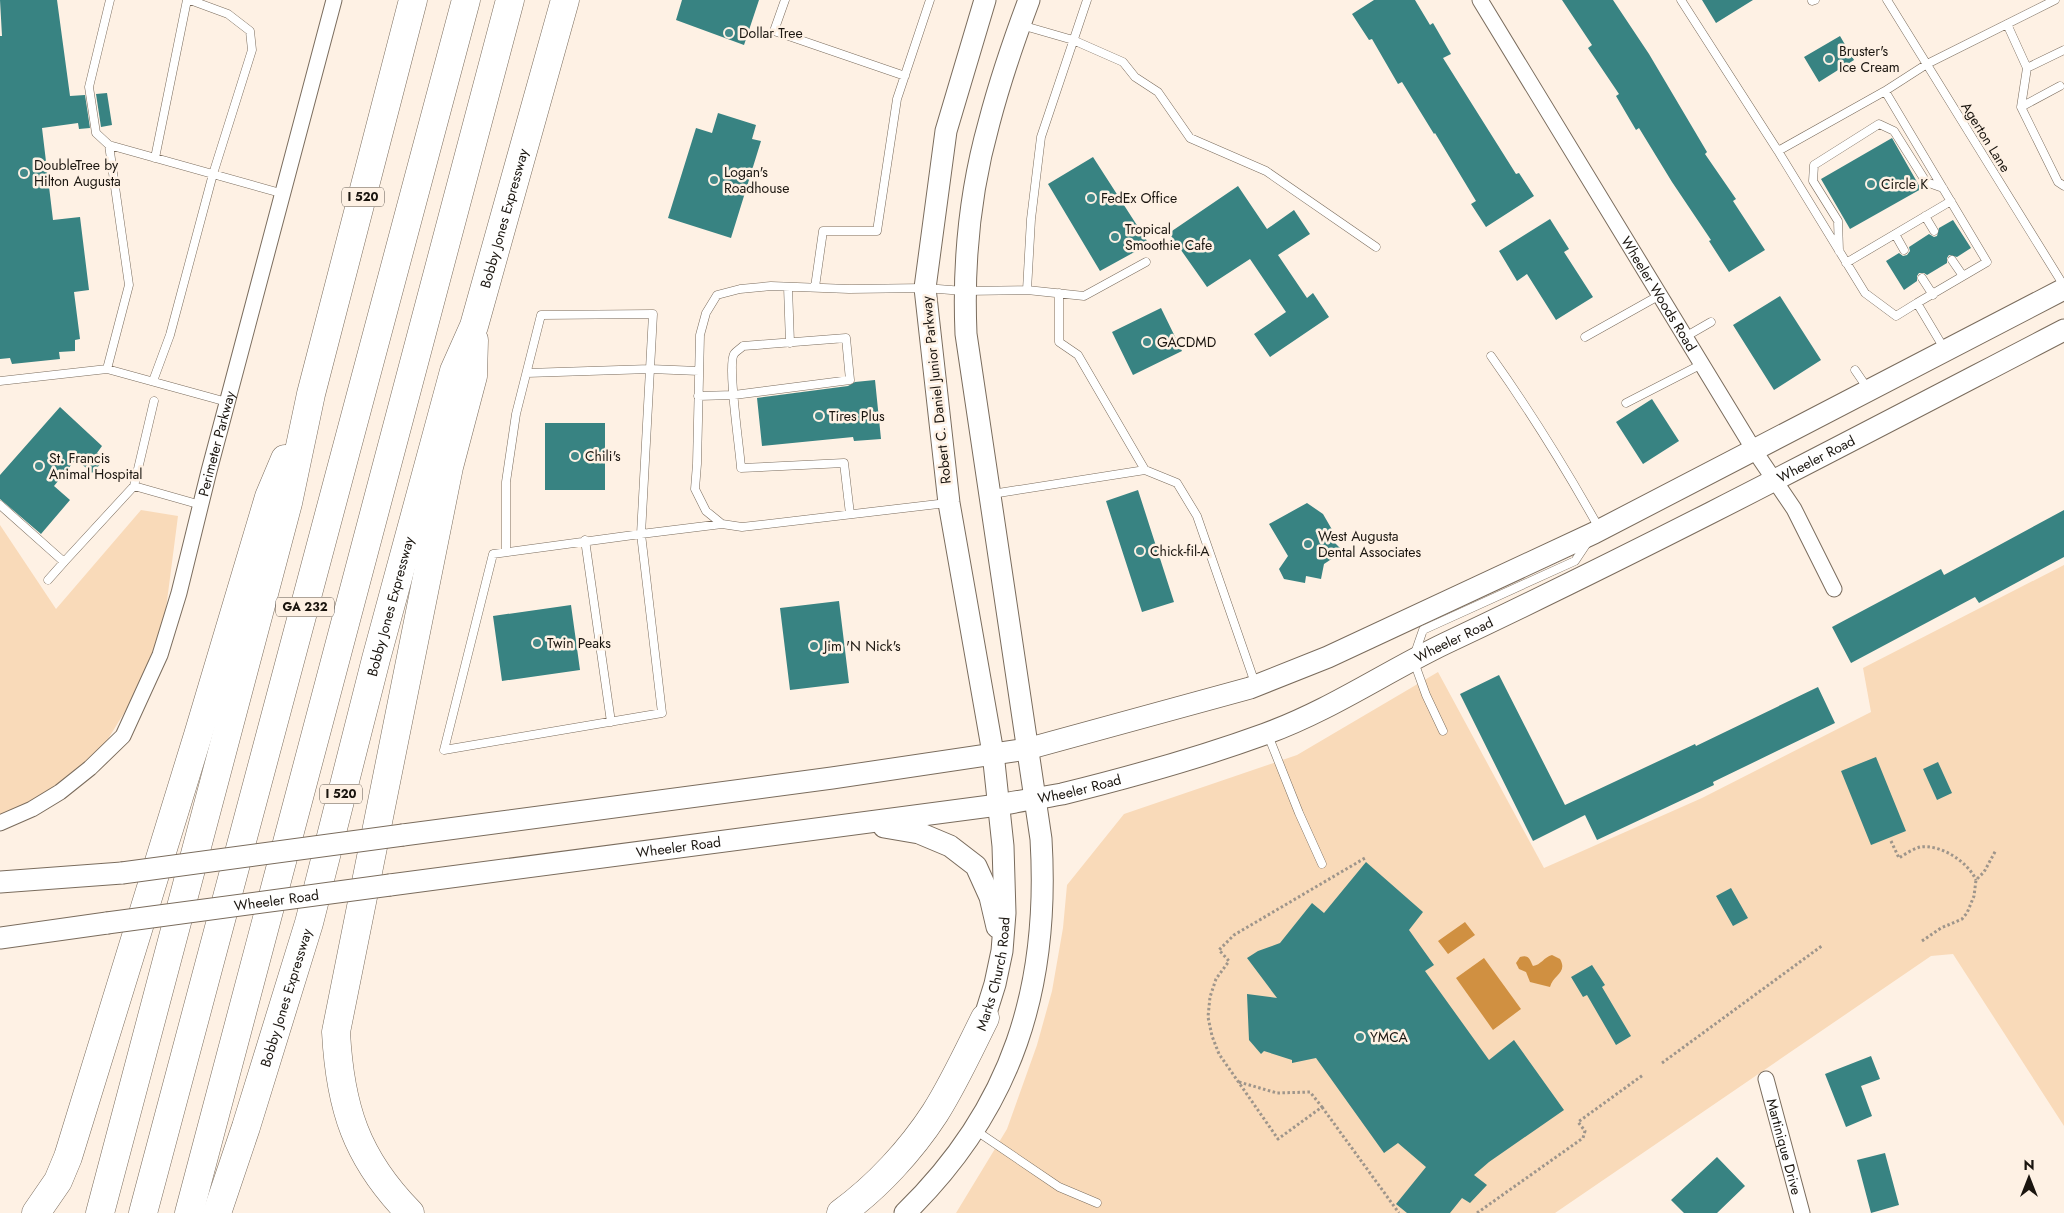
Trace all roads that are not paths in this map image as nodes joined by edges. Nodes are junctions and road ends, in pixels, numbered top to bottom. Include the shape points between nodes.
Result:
1 (110, 0) edge
2 (188, 0) edge
3 (334, 0) edge
4 (413, 0) edge
5 (466, 0) edge
6 (510, 0) edge
7 (565, 0) edge
8 (785, 0) edge
9 (930, 0) edge
10 (985, 0) edge
11 (1029, 0) edge
12 (1087, 0) edge
13 (1480, 0) edge
14 (1681, 0) edge
15 (1887, 0) edge
16 (2055, 0) edge
17 (2007, 24) junction
18 (1020, 25) junction
19 (1074, 40) junction
20 (2064, 50) edge
21 (1927, 64) junction
22 (2027, 68) junction
23 (905, 76) junction
24 (2060, 86) dead end
25 (1886, 91) junction
26 (2021, 107) junction
27 (109, 145) junction
28 (1778, 151) junction
29 (155, 158) junction
30 (212, 174) junction
31 (2064, 186) edge
32 (1943, 188) junction
33 (284, 194) junction
34 (1951, 201) junction
35 (1925, 216) junction
36 (1934, 231) dead end
37 (1895, 234) junction
38 (1376, 247) dead end
39 (1904, 250) dead end
40 (1839, 251) junction
41 (1952, 260) dead end
42 (1146, 262) dead end
43 (1846, 263) junction
44 (1963, 276) junction
45 (1922, 278) dead end
46 (788, 287) junction
47 (815, 287) junction
48 (925, 288) junction
49 (2064, 288) edge
50 (1027, 290) junction
51 (964, 291) junction
52 (1059, 293) junction
53 (1660, 295) junction
54 (1933, 295) junction
55 (1917, 303) junction
56 (1711, 322) dead end
57 (474, 326) junction
58 (2064, 330) edge
59 (1585, 336) dead end
60 (1685, 337) junction
61 (790, 343) junction
62 (1945, 350) junction
63 (1491, 356) dead end
64 (1702, 364) junction
65 (108, 369) junction
66 (650, 369) junction
67 (1855, 370) dead end
68 (699, 371) junction
69 (527, 373) junction
70 (0, 381) edge
71 (153, 381) junction
72 (1869, 389) junction
73 (311, 394) junction
74 (734, 395) junction
75 (698, 396) junction
76 (154, 401) dead end
77 (227, 402) junction
78 (1626, 403) dead end
79 (1754, 450) junction
80 (1145, 470) junction
81 (1774, 481) junction
82 (134, 486) junction
83 (990, 494) junction
84 (949, 503) junction
85 (200, 505) junction
86 (0, 506) edge
87 (850, 514) junction
88 (722, 524) junction
89 (1597, 531) junction
90 (641, 534) junction
91 (585, 540) junction
92 (506, 552) junction
93 (64, 562) junction
94 (48, 580) dead end
95 (1834, 589) dead end
96 (1413, 659) junction
97 (1256, 686) junction
98 (611, 722) junction
99 (1443, 730) dead end
100 (1267, 733) junction
101 (1027, 749) junction
102 (993, 753) junction
103 (1035, 797) junction
104 (998, 805) junction
105 (0, 823) edge
106 (861, 823) junction
107 (1322, 864) dead end
108 (0, 882) edge
109 (0, 938) edge
110 (1002, 951) junction
111 (985, 1018) junction
112 (1766, 1079) dead end
113 (975, 1130) junction
114 (1097, 1203) dead end
115 (36, 1213) edge
116 (100, 1213) edge
117 (143, 1213) edge
118 (189, 1213) edge
119 (217, 1213) edge
120 (410, 1213) edge
121 (840, 1213) edge
122 (857, 1213) edge
123 (905, 1213) edge
124 (1802, 1213) edge

1 - 27 lane via 89,86 96,132
2 - 29 lane
2 - 30 lane via 228,14 250,30 252,50
3 - 33 street, Perimeter Parkway
4 - 73 highway, I 520
5 - 117 highway, GA 232
6 - 118 highway, GA 232
7 - 57 highway, Bobby Jones Expressway / I 520
8 - 23 lane via 774,31
9 - 23 lane
10 - 48 main road, Robert C. Daniel Junior Parkway via 946,131
11 - 18 main road
12 - 19 lane
13 - 53 street, Wheeler Woods Road
14 - 28 lane
15 - 21 lane, Agerton Lane
16 - 17 lane
17 - 21 lane
17 - 22 lane
18 - 19 lane
18 - 51 main road via 988,123 974,193
19 - 38 lane via 1123,62 1136,77 1158,92 1190,138 1266,171
19 - 50 lane via 1041,137
20 - 22 lane
21 - 25 lane
21 - 49 lane, Agerton Lane
22 - 26 lane
23 - 47 lane via 897,99 877,231 823,232
24 - 26 lane
25 - 28 lane
25 - 32 lane
26 - 31 lane via 2058,182
27 - 29 lane
27 - 65 lane via 129,285
28 - 40 lane
29 - 30 lane
30 - 33 lane
30 - 71 lane via 170,335
32 - 34 lane
32 - 40 lane via 1926,182 1894,131 1879,124 1814,165 1813,181 1838,222
33 - 77 street, Perimeter Parkway
34 - 35 lane
34 - 44 lane via 1987,262
35 - 36 lane
35 - 37 lane
37 - 39 lane
37 - 43 lane
40 - 43 lane
41 - 44 lane
42 - 52 lane via 1084,296
43 - 55 lane via 1865,293 1896,316
44 - 54 lane
45 - 54 lane
46 - 47 lane
46 - 61 lane
46 - 68 lane via 740,289 717,295 706,313 700,335
47 - 48 lane
48 - 51 lane
48 - 84 main road, Robert C. Daniel Junior Parkway
49 - 62 main road
50 - 51 lane
50 - 52 lane
51 - 83 main road via 966,334
52 - 80 lane via 1059,342 1078,355
53 - 59 lane
53 - 60 street, Wheeler Woods Road
54 - 55 lane
55 - 62 lane
56 - 60 lane
57 - 119 highway, Bobby Jones Expressway / I 520 via 454,371 309,923
57 - 120 highway via 473,376 449,466 336,1032 342,1092 354,1134 388,1191
58 - 81 main road, Wheeler Road
60 - 64 street, Wheeler Woods Road
61 - 74 lane via 742,346 733,355
61 - 74 lane via 846,338 850,380
62 - 72 main road
63 - 89 lane via 1578,490
64 - 78 lane
64 - 79 street, Wheeler Woods Road
65 - 70 lane
65 - 71 lane
66 - 68 lane
66 - 69 lane
66 - 69 lane via 653,314 541,315
66 - 90 lane
67 - 72 lane
68 - 75 lane
69 - 92 lane via 516,414 506,482
71 - 77 lane
72 - 79 main road
73 - 115 highway via 269,497 68,1157 58,1181
73 - 116 highway, I 520 via 288,503
74 - 75 lane
74 - 87 lane via 742,468 844,463
75 - 88 lane via 695,489 706,511
76 - 82 lane
77 - 85 street, Perimeter Parkway
79 - 81 street, Wheeler Woods Road
79 - 89 main road
80 - 83 lane
80 - 97 lane via 1177,483 1197,516
81 - 95 street, Wheeler Woods Road via 1794,510
81 - 96 main road, Wheeler Road
82 - 85 lane
82 - 93 lane
83 - 101 main road
84 - 87 lane
84 - 102 main road, Robert C. Daniel Junior Parkway
85 - 105 street, Perimeter Parkway via 160,655 123,736 60,792
86 - 93 lane
87 - 88 lane via 755,526
88 - 90 lane
89 - 96 lane via 1575,561 1423,630
89 - 97 main road via 1328,657
90 - 91 lane
90 - 98 lane via 662,714
91 - 92 lane
91 - 98 lane
92 - 98 lane via 493,554 444,750
93 - 94 lane
96 - 99 lane
96 - 100 main road, Wheeler Road via 1350,696
97 - 101 main road
100 - 103 main road, Wheeler Road via 1131,776 1058,795
100 - 107 lane
101 - 102 main road
101 - 103 main road
102 - 104 main road, Marks Church Road
102 - 108 main road, bridge via 841,777 122,873
103 - 104 main road, Wheeler Road
103 - 113 main road via 1044,883 1033,988 1012,1056
104 - 106 main road, Wheeler Road
104 - 110 main road, Marks Church Road via 1006,880
106 - 109 main road, Wheeler Road, bridge
106 - 110 main road via 919,832 950,846 976,866 990,897
110 - 111 main road, Marks Church Road
111 - 121 highway via 935,1113 882,1177
111 - 122 main road, Marks Church Road via 962,1084 946,1113 920,1152
112 - 124 street, Martinique Drive
113 - 114 lane via 1059,1187
113 - 123 main road via 941,1176

